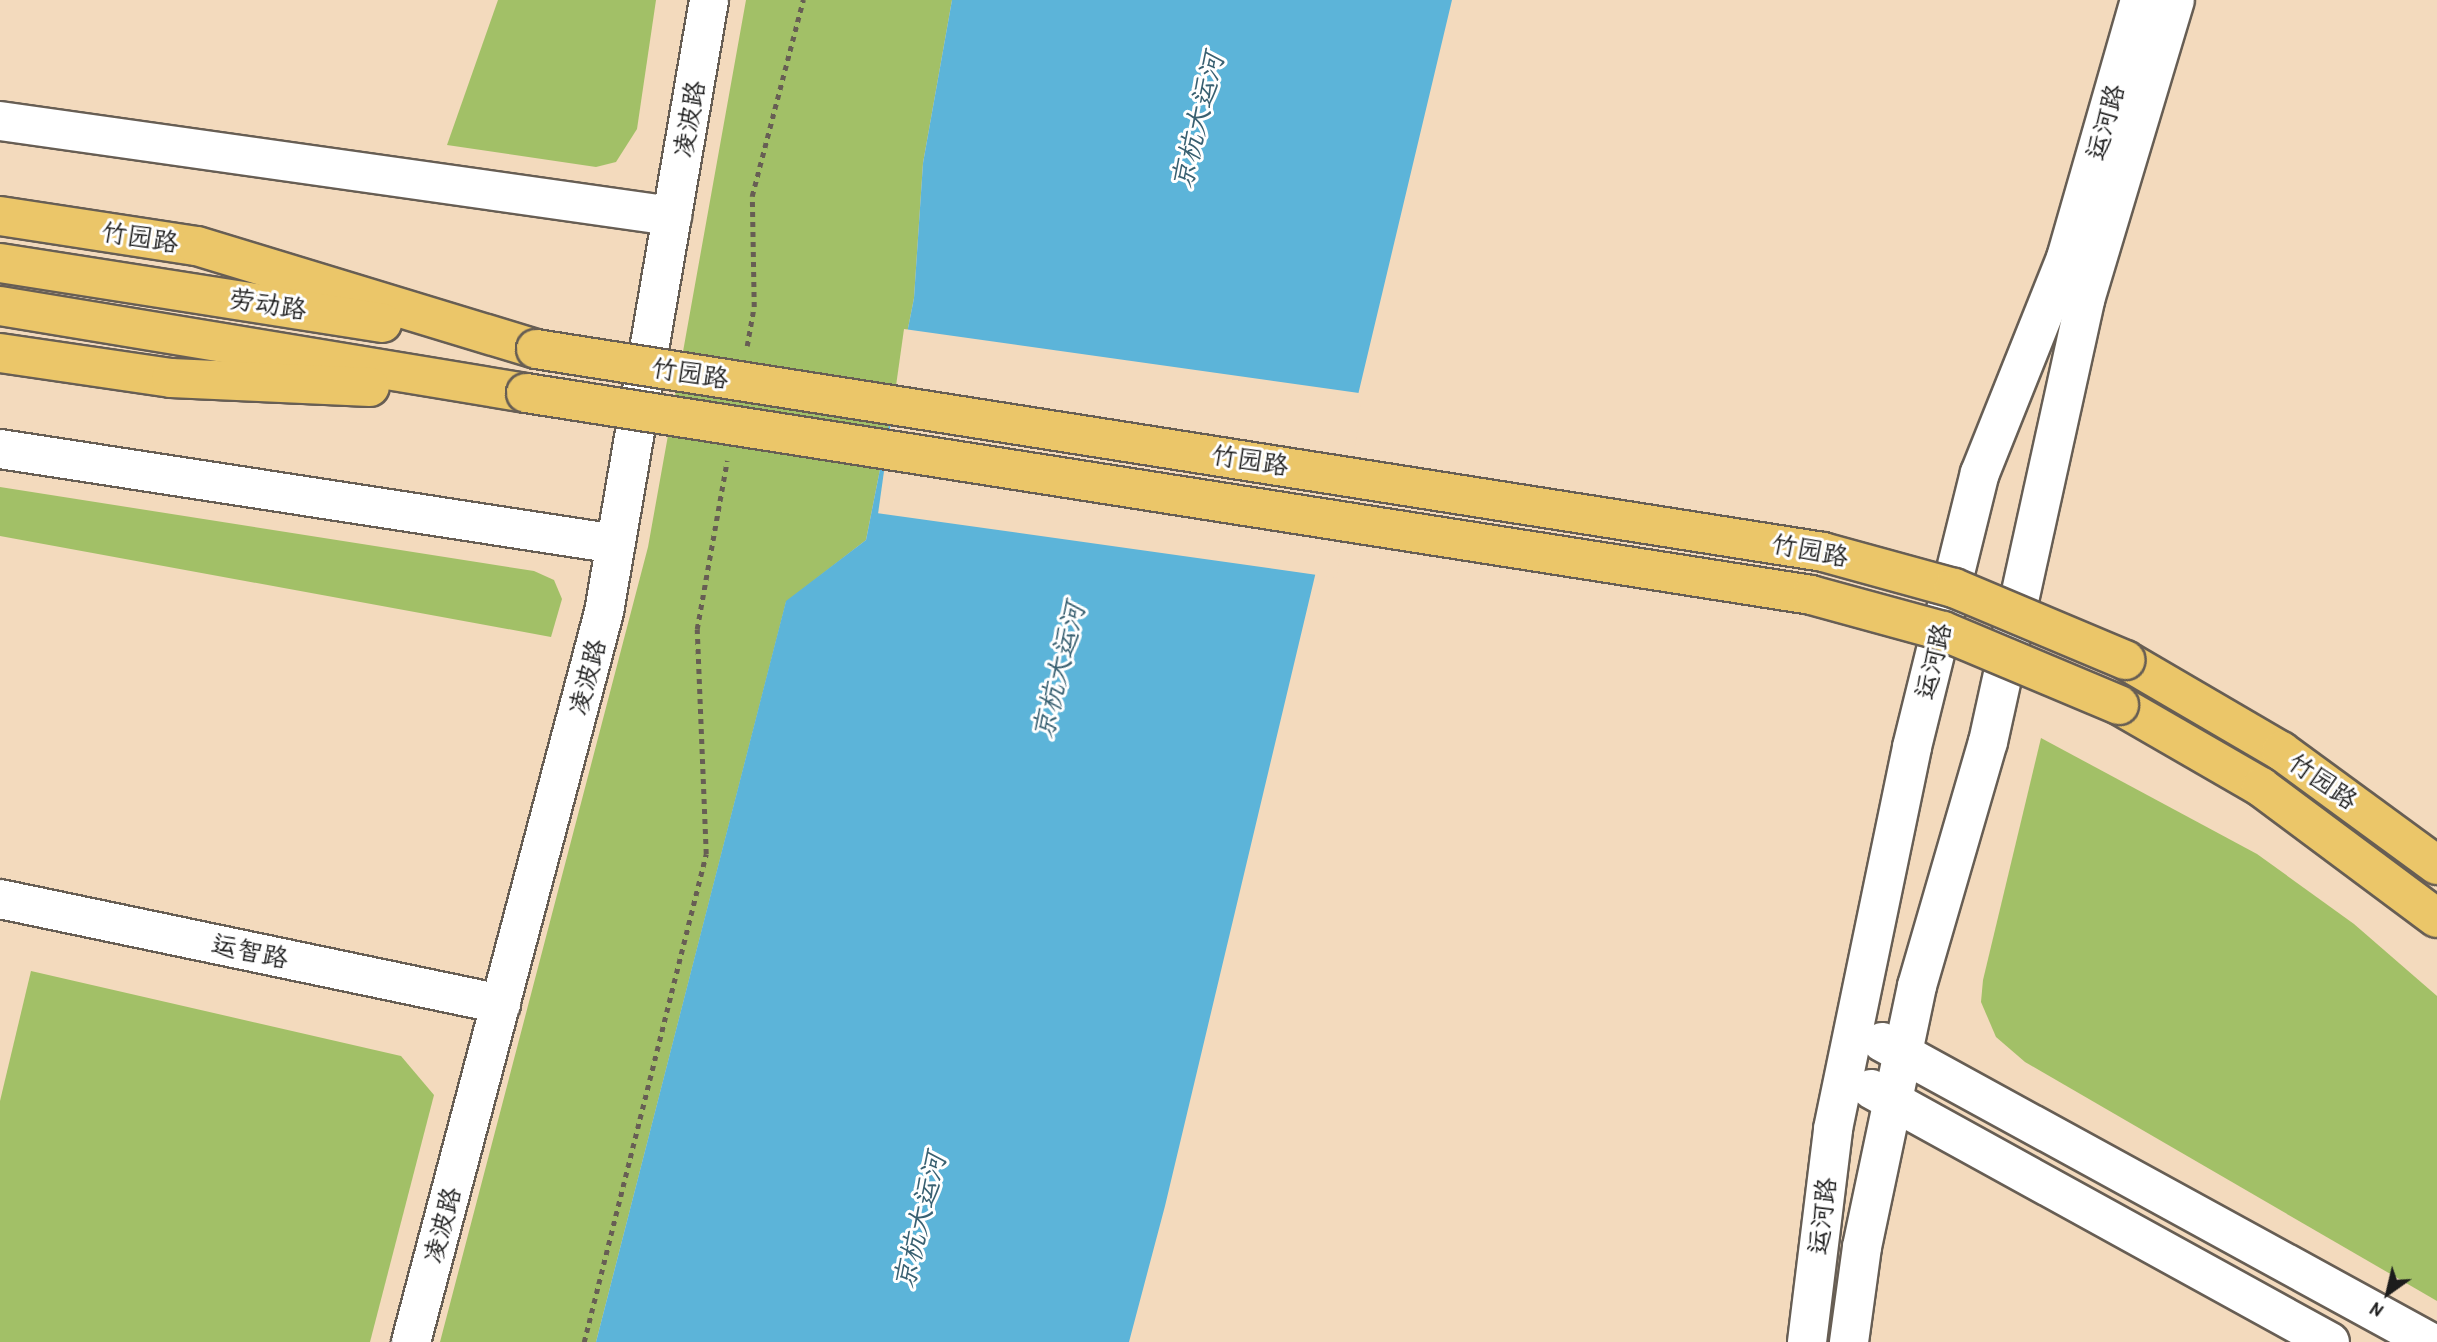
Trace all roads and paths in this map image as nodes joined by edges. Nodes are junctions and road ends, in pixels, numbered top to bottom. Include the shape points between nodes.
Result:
1 (709, 0) edge
2 (803, 0) edge
3 (2140, 0) edge
4 (2175, 0) edge
5 (0, 121) edge
6 (0, 216) edge
7 (672, 216) junction
8 (0, 263) edge
9 (0, 306) edge
10 (537, 349) junction
11 (0, 353) edge
12 (744, 361) dead end
13 (526, 393) junction
14 (0, 449) edge
15 (728, 455) dead end
16 (616, 544) junction
17 (2437, 865) edge
18 (0, 899) edge
19 (2437, 918) edge
20 (501, 1004) junction
21 (1854, 1027) junction
22 (1903, 1053) junction
23 (1844, 1074) junction
24 (1893, 1102) junction
25 (411, 1342) edge
26 (584, 1342) edge
27 (1807, 1342) edge
28 (1849, 1342) edge
29 (2330, 1342) edge
30 (2430, 1342) edge

1 - 7 street, 凌波路
2 - 12 path via 752,196 754,307
3 - 21 street, 运河路 via 2066,258 1980,473 1912,747
4 - 22 street, 运河路 via 2085,300 1991,728
5 - 7 street
6 - 10 main road, 竹园路 via 197,246
7 - 16 street, 凌波路
8 - 10 main road, 劳动路
9 - 13 main road, 劳动路
10 - 17 main road, 竹园路, bridge via 1823,552 1954,587 2125,660 2281,751
11 - 13 main road, 竹园路 via 171,378
13 - 19 main road, 竹园路, bridge via 1811,595 1943,631 2119,705 2261,787
14 - 16 street
15 - 26 path via 697,629 706,854
16 - 20 street, 凌波路 via 604,612
18 - 20 street, 运智路
20 - 25 street, 凌波路
21 - 22 street
21 - 23 street, 运河路
22 - 24 street, 运河路
22 - 30 street
23 - 24 street
23 - 27 street, 运河路
24 - 28 street, 运河路
24 - 29 street

